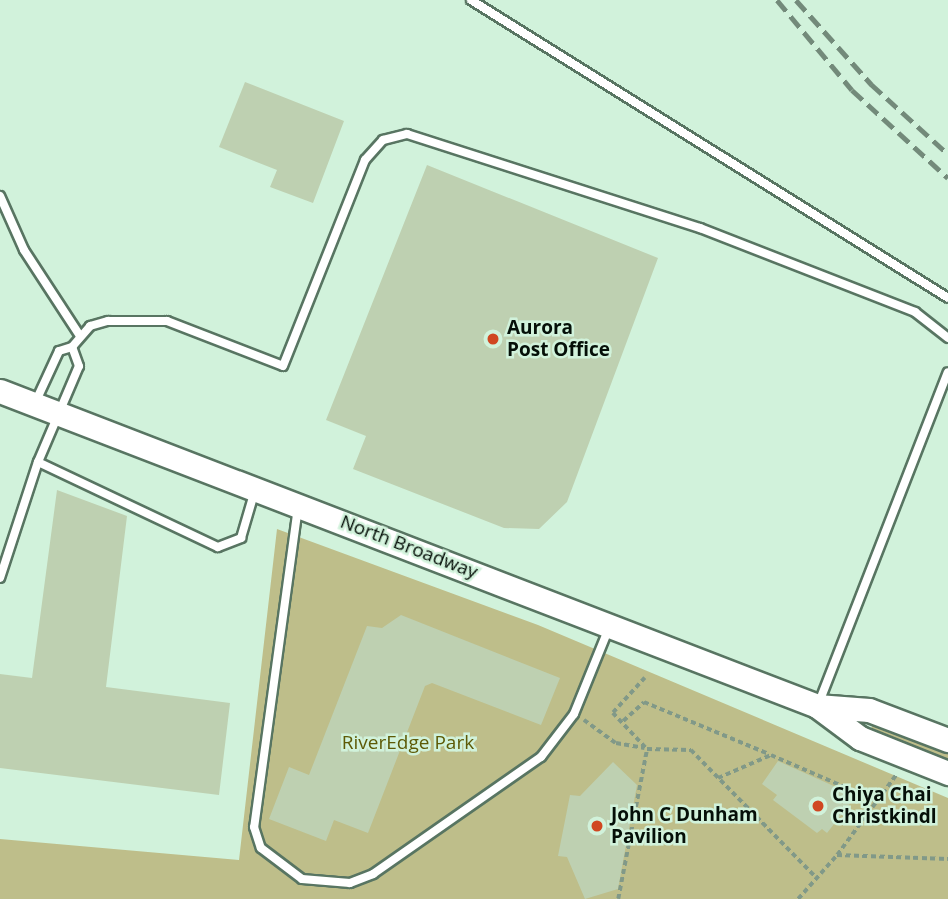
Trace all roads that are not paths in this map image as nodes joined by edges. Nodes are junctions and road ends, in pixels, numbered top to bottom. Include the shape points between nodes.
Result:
1 (471, 0) edge
2 (0, 196) edge
3 (948, 298) edge
4 (80, 336) junction
5 (948, 338) edge
6 (72, 347) junction
7 (948, 372) edge
8 (0, 391) edge
9 (34, 404) junction
10 (58, 412) junction
11 (38, 461) junction
12 (255, 487) junction
13 (298, 504) junction
14 (0, 578) edge
15 (610, 626) junction
16 (817, 706) junction
17 (948, 740) edge
18 (948, 773) edge

1 - 3 lane
2 - 4 lane via 24,250
4 - 5 lane via 108,321 167,321 283,366 365,160 383,140 407,134 700,228 915,312
4 - 6 lane
6 - 9 lane via 58,351
6 - 10 lane via 79,366
7 - 16 lane
8 - 9 main road, North Broadway
9 - 10 main road, North Broadway
10 - 11 lane
10 - 12 main road, North Broadway
11 - 12 lane via 218,547 241,538
11 - 14 lane
12 - 13 main road, North Broadway
13 - 15 main road, North Broadway
13 - 15 lane via 254,827 261,848 280,868 325,883 350,883 373,874 541,757 574,714
15 - 16 main road, North Broadway
16 - 17 main road, North Broadway via 869,710
16 - 18 main road, North Broadway via 860,738

